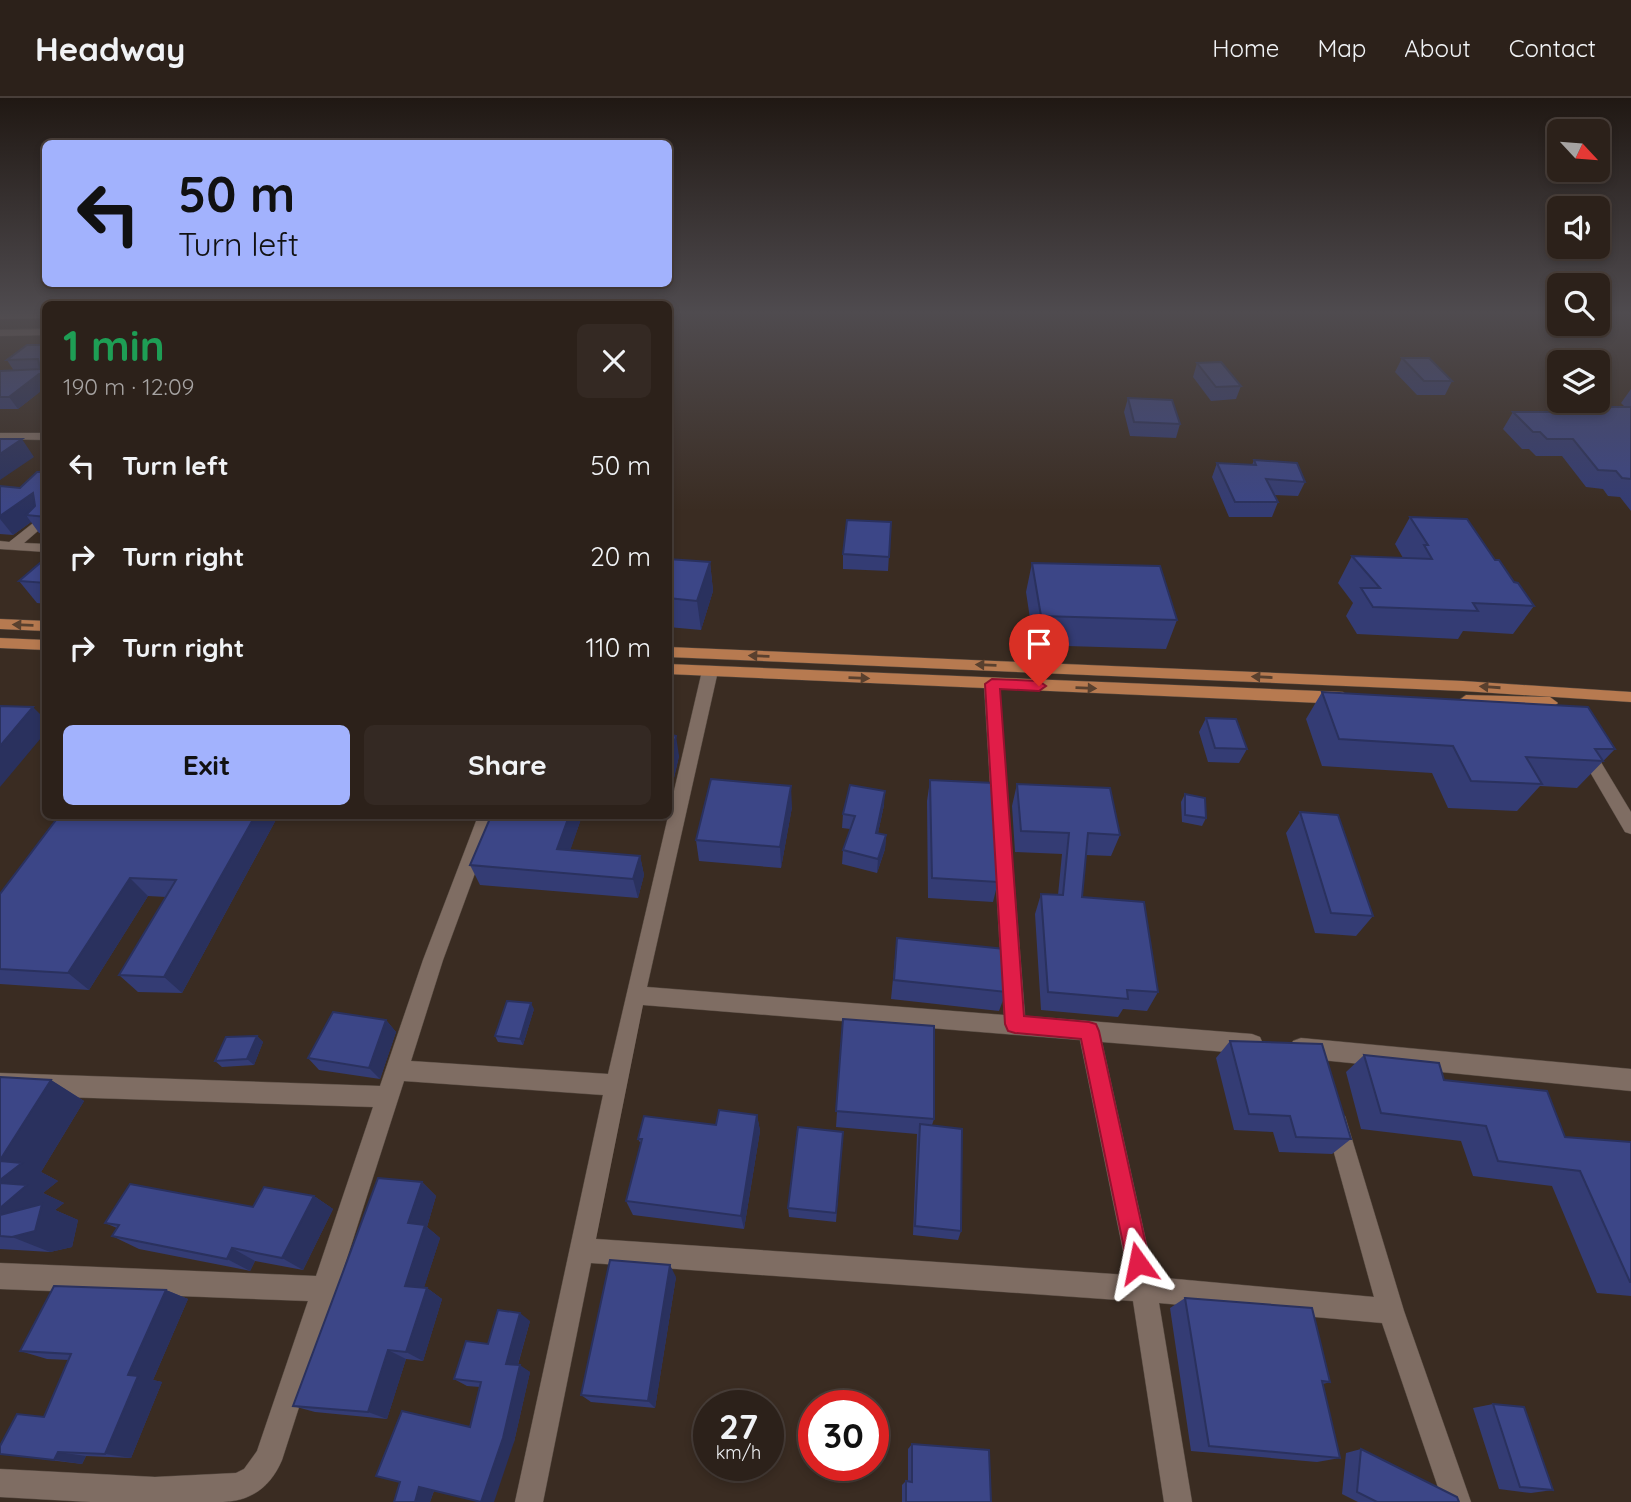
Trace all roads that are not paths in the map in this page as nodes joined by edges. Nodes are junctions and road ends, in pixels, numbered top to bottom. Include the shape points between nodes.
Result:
1 (0, 436) edge
2 (42, 437) edge
3 (42, 520) edge
4 (6, 546) edge
5 (42, 548) edge
6 (0, 624) edge
7 (42, 626) edge
8 (0, 643) edge
9 (42, 645) edge
10 (672, 652) edge
11 (672, 670) edge
12 (710, 671) junction
13 (992, 684) junction
14 (1631, 697) edge
15 (1631, 705) edge
16 (1576, 734) edge
17 (674, 804) edge
18 (486, 819) edge
19 (671, 819) edge
20 (1631, 827) edge
21 (635, 995) junction
22 (1015, 1024) junction
23 (1089, 1031) junction
24 (1316, 1050) junction
25 (396, 1070) junction
26 (1324, 1076) edge
27 (1631, 1080) edge
28 (0, 1084) edge
29 (617, 1085) junction
30 (387, 1097) junction
31 (1331, 1102) edge
32 (583, 1250) junction
33 (0, 1276) edge
34 (322, 1289) junction
35 (1144, 1289) junction
36 (1391, 1311) junction
37 (0, 1483) edge
38 (529, 1502) edge
39 (1178, 1502) edge
40 (1457, 1502) edge

1 - 2 street
3 - 4 street
4 - 5 street
7 -> 6 main road
8 - 9 main road
14 -> 10 main road via 1450,685
11 - 12 main road
12 -> 13 main road
12 - 17 street
13 -> 15 main road via 1560,708
13 - 22 street
16 - 20 street
18 - 25 street
19 - 21 street
21 - 22 street
21 - 29 street
22 - 23 street
23 - 24 street
23 - 35 street
24 - 26 street
24 - 27 street
25 - 29 street
25 - 30 street
28 - 30 street
29 - 32 street
30 - 34 street
31 - 36 street
32 - 35 street
32 - 38 street
33 - 34 street
34 - 37 street via 268,1460 254,1479 238,1487 155,1491
35 - 36 street
35 - 39 street
36 - 40 street

